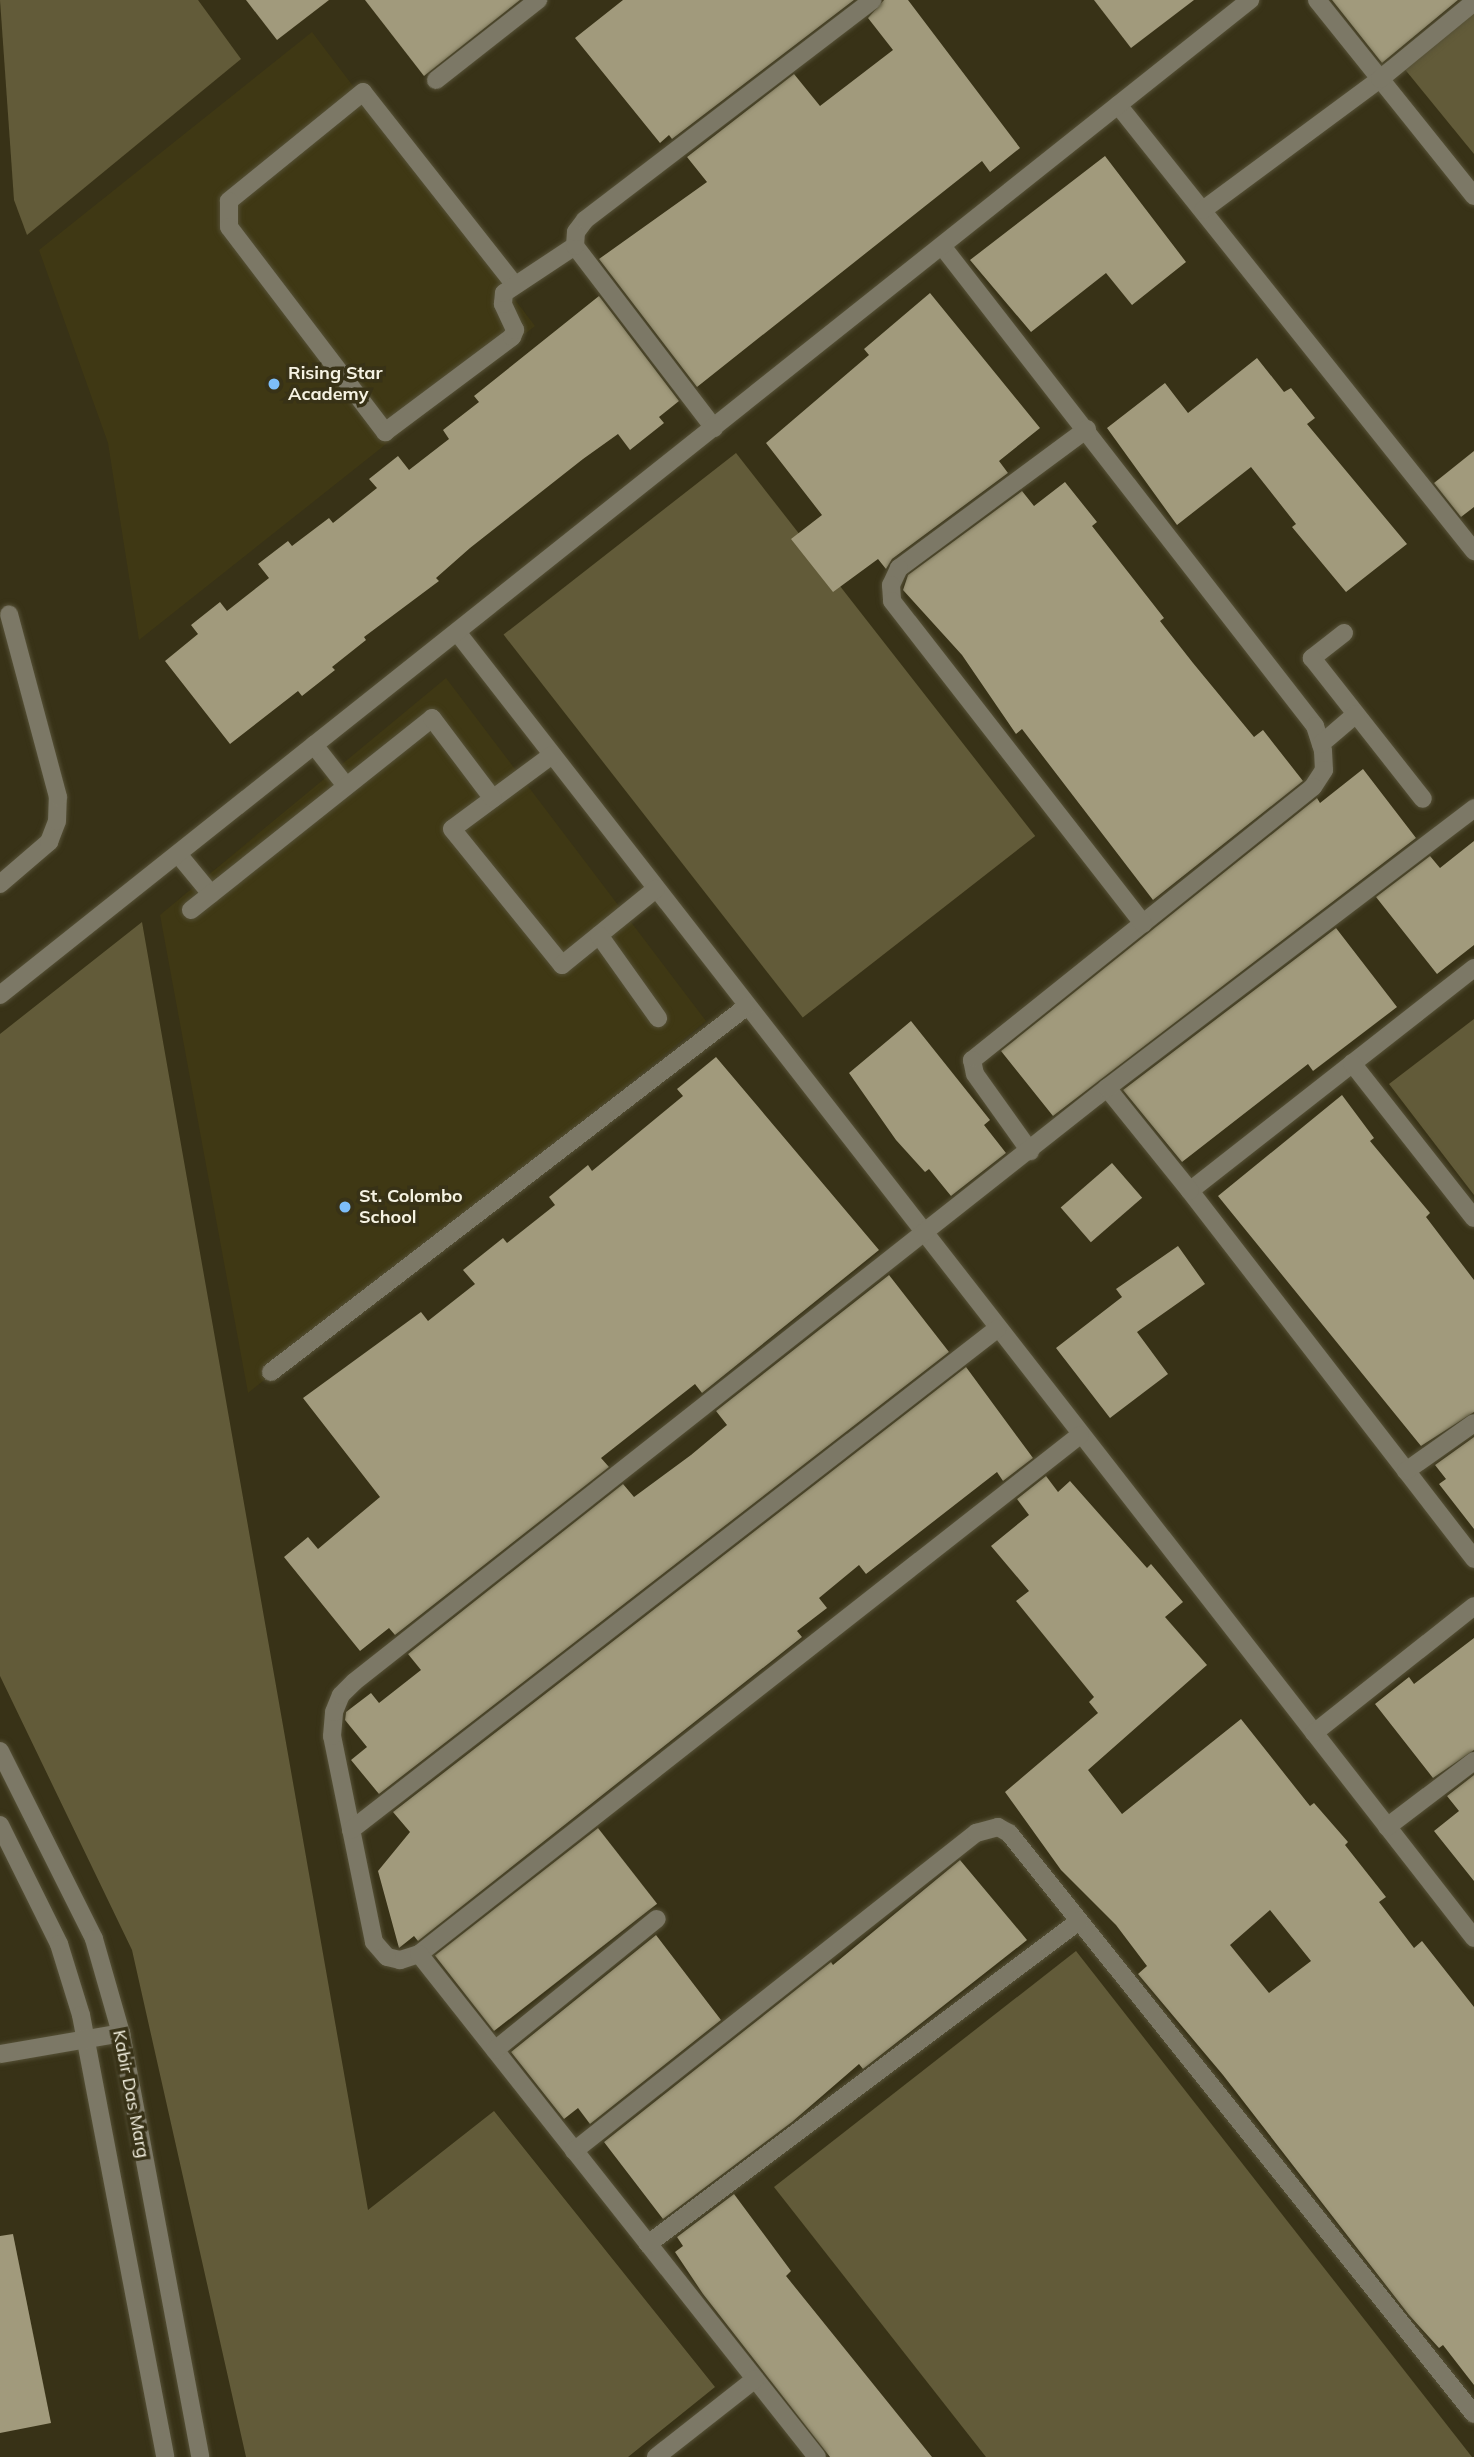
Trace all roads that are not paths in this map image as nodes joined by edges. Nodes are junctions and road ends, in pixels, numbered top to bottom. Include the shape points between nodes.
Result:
1 (538, 0) edge
2 (873, 0) edge
3 (1250, 0) edge
4 (1317, 0) edge
5 (1474, 2) edge
6 (1380, 79) junction
7 (436, 80) dead end
8 (1118, 105) junction
9 (1474, 196) edge
10 (1203, 210) junction
11 (575, 246) junction
12 (942, 246) junction
13 (514, 284) junction
14 (714, 428) junction
15 (1087, 429) junction
16 (1474, 551) edge
17 (9, 614) dead end
18 (457, 632) junction
19 (1344, 632) dead end
20 (1356, 714) junction
21 (1321, 744) junction
22 (314, 745) junction
23 (552, 755) junction
24 (346, 786) junction
25 (493, 799) junction
26 (1423, 799) dead end
27 (1474, 807) edge
28 (178, 854) junction
29 (0, 884) edge
30 (656, 889) junction
31 (211, 894) junction
32 (191, 911) dead end
33 (1143, 924) junction
34 (599, 935) junction
35 (1474, 968) edge
36 (0, 995) edge
37 (746, 1007) junction
38 (658, 1018) dead end
39 (1352, 1063) junction
40 (1107, 1088) junction
41 (1030, 1151) junction
42 (1190, 1191) junction
43 (1474, 1218) edge
44 (924, 1237) junction
45 (998, 1329) junction
46 (271, 1372) dead end
47 (1474, 1423) edge
48 (1080, 1435) junction
49 (1406, 1471) junction
50 (1474, 1559) edge
51 (1474, 1606) edge
52 (1314, 1733) junction
53 (0, 1751) edge
54 (1474, 1761) edge
55 (0, 1825) edge
56 (1387, 1827) junction
57 (351, 1830) junction
58 (657, 1919) dead end
59 (1079, 1921) junction
60 (1474, 1938) edge
61 (419, 1954) junction
62 (121, 2033) junction
63 (86, 2040) junction
64 (495, 2050) junction
65 (0, 2054) edge
66 (574, 2151) junction
67 (648, 2244) junction
68 (755, 2379) junction
69 (1474, 2414) edge
70 (165, 2457) edge
71 (200, 2457) edge
72 (656, 2457) edge
73 (817, 2457) edge

1 - 7 street
2 - 11 street via 585,220 576,232
3 - 8 street
4 - 6 street
5 - 6 street
6 - 9 street
6 - 10 street
8 - 10 street
8 - 12 street
10 - 16 street
11 - 13 street
11 - 14 street
12 - 14 street
12 - 15 street
13 - 13 street via 504,293 503,304 515,330 512,337 385,432 229,226 229,201 363,92
14 - 18 street
15 - 21 street via 1315,726
15 - 33 street via 899,568 891,585 891,601
17 - 29 street via 58,797 57,821 49,842
18 - 22 street
18 - 23 street
19 - 20 street via 1312,658
20 - 21 street
20 - 26 street
21 - 33 street via 1324,770 1312,787
22 - 24 street
22 - 28 street
23 - 25 street
23 - 30 street
24 - 25 street via 432,718
24 - 31 street
25 - 34 street via 452,829 562,965
27 - 40 street
28 - 31 street
28 - 36 street
30 - 34 street
30 - 37 street
31 - 32 street
33 - 41 street via 972,1060 975,1074
34 - 38 street
35 - 39 street
37 - 44 street
37 - 46 street
39 - 42 street
39 - 43 street
40 - 41 street
40 - 42 street
41 - 44 street
42 - 49 street
44 - 45 street
44 - 57 street via 354,1682 334,1712 332,1736
45 - 48 street
45 - 57 street
47 - 49 street
48 - 52 street
48 - 61 street
49 - 50 street
51 - 52 street
52 - 56 street
53 - 62 street, Kabir Das Marg via 94,1939
54 - 56 street
55 - 63 street, Kabir Das Marg via 59,1944
56 - 60 street
57 - 61 street via 374,1942 387,1957 400,1960
58 - 64 street
59 - 66 street via 1009,1833 986,1828
59 - 67 street
59 - 69 street
61 - 64 street
62 - 63 street
62 - 71 street, Kabir Das Marg
63 - 65 street
63 - 70 street, Kabir Das Marg
64 - 66 street
66 - 67 street
67 - 68 street
68 - 72 street
68 - 73 street

